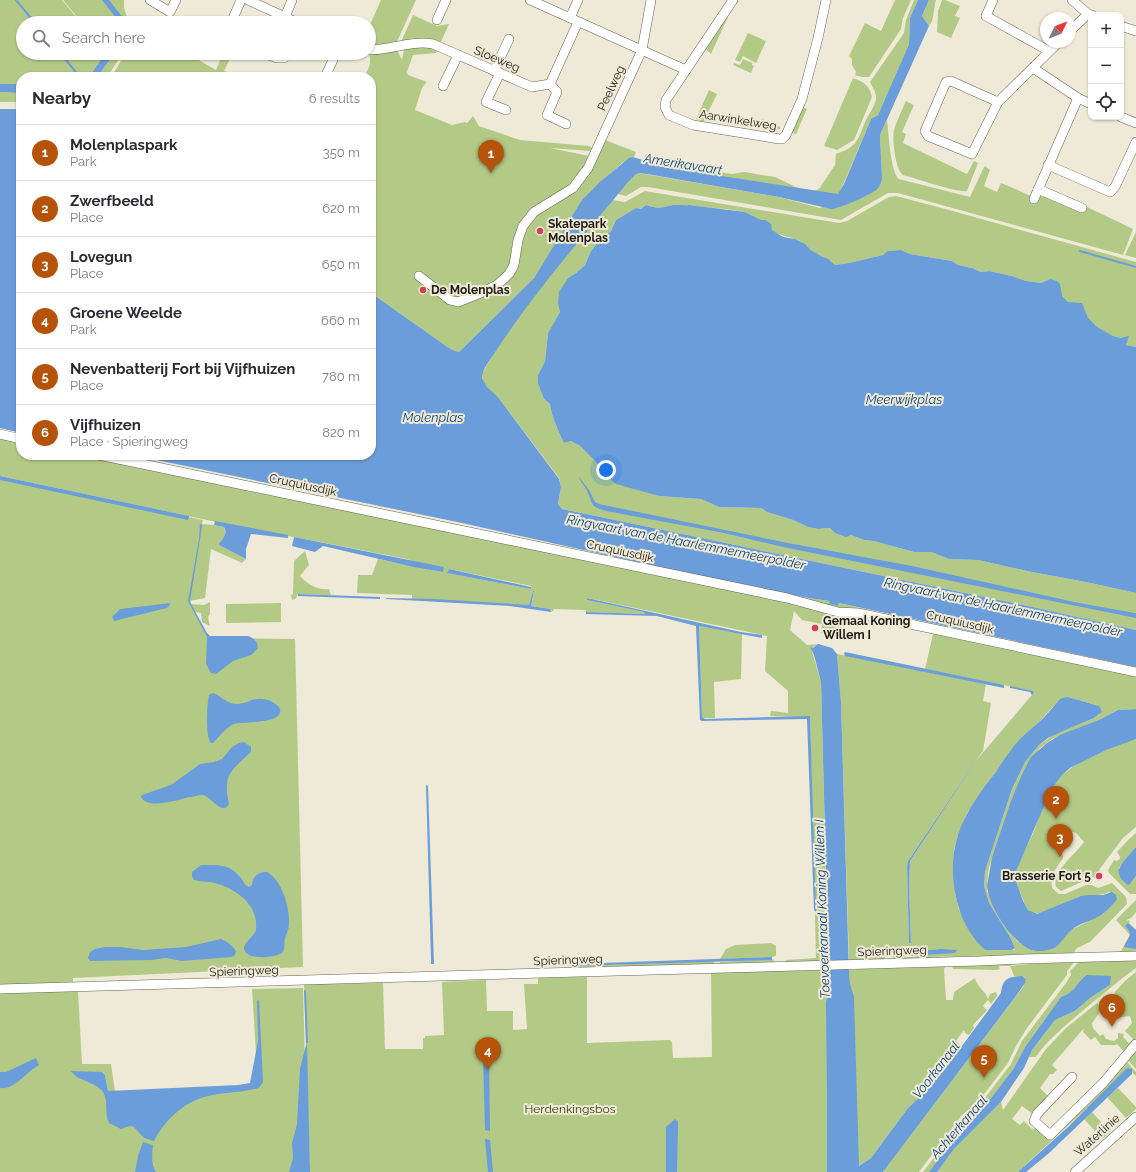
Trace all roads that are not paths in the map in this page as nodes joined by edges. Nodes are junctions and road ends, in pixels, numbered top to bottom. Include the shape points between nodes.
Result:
1 (150, 0) edge
2 (176, 0) edge
3 (240, 0) edge
4 (248, 0) edge
5 (292, 0) edge
6 (446, 0) edge
7 (530, 0) edge
8 (578, 0) edge
9 (651, 0) edge
10 (733, 0) edge
11 (826, 0) edge
12 (993, 0) edge
13 (1072, 0) edge
14 (1088, 12) edge
15 (234, 16) edge
16 (283, 16) edge
17 (285, 16) edge
18 (1088, 16) edge
19 (437, 20) dead end
20 (574, 20) junction
21 (1076, 26) edge
22 (1124, 27) edge
23 (1136, 31) edge
24 (509, 39) dead end
25 (1052, 48) edge
26 (376, 49) edge
27 (642, 50) junction
28 (1049, 51) junction
29 (458, 55) junction
30 (333, 60) edge
31 (1033, 68) junction
32 (686, 70) junction
33 (328, 72) edge
34 (497, 72) junction
35 (550, 84) junction
36 (443, 86) dead end
37 (1078, 98) junction
38 (998, 102) junction
39 (1088, 103) edge
40 (506, 110) dead end
41 (1124, 118) edge
42 (1136, 123) edge
43 (566, 124) dead end
44 (1136, 142) edge
45 (1048, 165) junction
46 (1038, 189) junction
47 (1034, 199) dead end
48 (1082, 208) dead end
49 (419, 276) dead end
50 (0, 434) edge
51 (16, 438) edge
52 (123, 460) edge
53 (1136, 672) edge
54 (1136, 956) edge
55 (0, 989) edge
56 (1136, 1044) edge
57 (1072, 1077) dead end
58 (1136, 1117) edge
59 (1075, 1172) edge

1 - 2 street via 170,12
3 - 15 street
4 - 16 street
5 - 17 street
6 - 19 street
7 - 20 street
8 - 20 street
9 - 27 street, Peelweg
10 - 32 street, Aarwinkelweg
11 - 32 street, Aarwinkelweg via 802,99 782,139 693,125 668,115 666,100
12 - 28 street via 986,16
13 - 14 street
18 - 21 street
20 - 27 street
20 - 35 street
22 - 23 street
24 - 34 street
25 - 28 street
26 - 29 street, Sloeweg via 425,43
27 - 32 street
27 - 49 street, Peelweg via 588,168 571,189 534,212 523,226 514,266 509,274 497,285 458,302 450,300
28 - 31 street
29 - 34 street, Sloeweg
29 - 36 street
30 - 33 street
31 - 37 street
31 - 38 street
34 - 35 street, Sloeweg via 532,87
34 - 40 street via 486,102
35 - 43 street via 557,92 547,115
37 - 39 street
37 - 45 street
38 - 38 street via 972,154 928,136 925,130 946,82 951,81
41 - 42 street
44 - 45 street via 1115,187 1110,192
45 - 46 street
46 - 47 street
46 - 48 street
50 - 51 street
52 - 53 street, Cruquiusdijk via 806,602 828,610 858,613
54 - 55 street, Spieringweg
56 - 57 street via 1103,1083 1050,1135 1034,1121 1037,1114
58 - 59 street, Waterlinie

